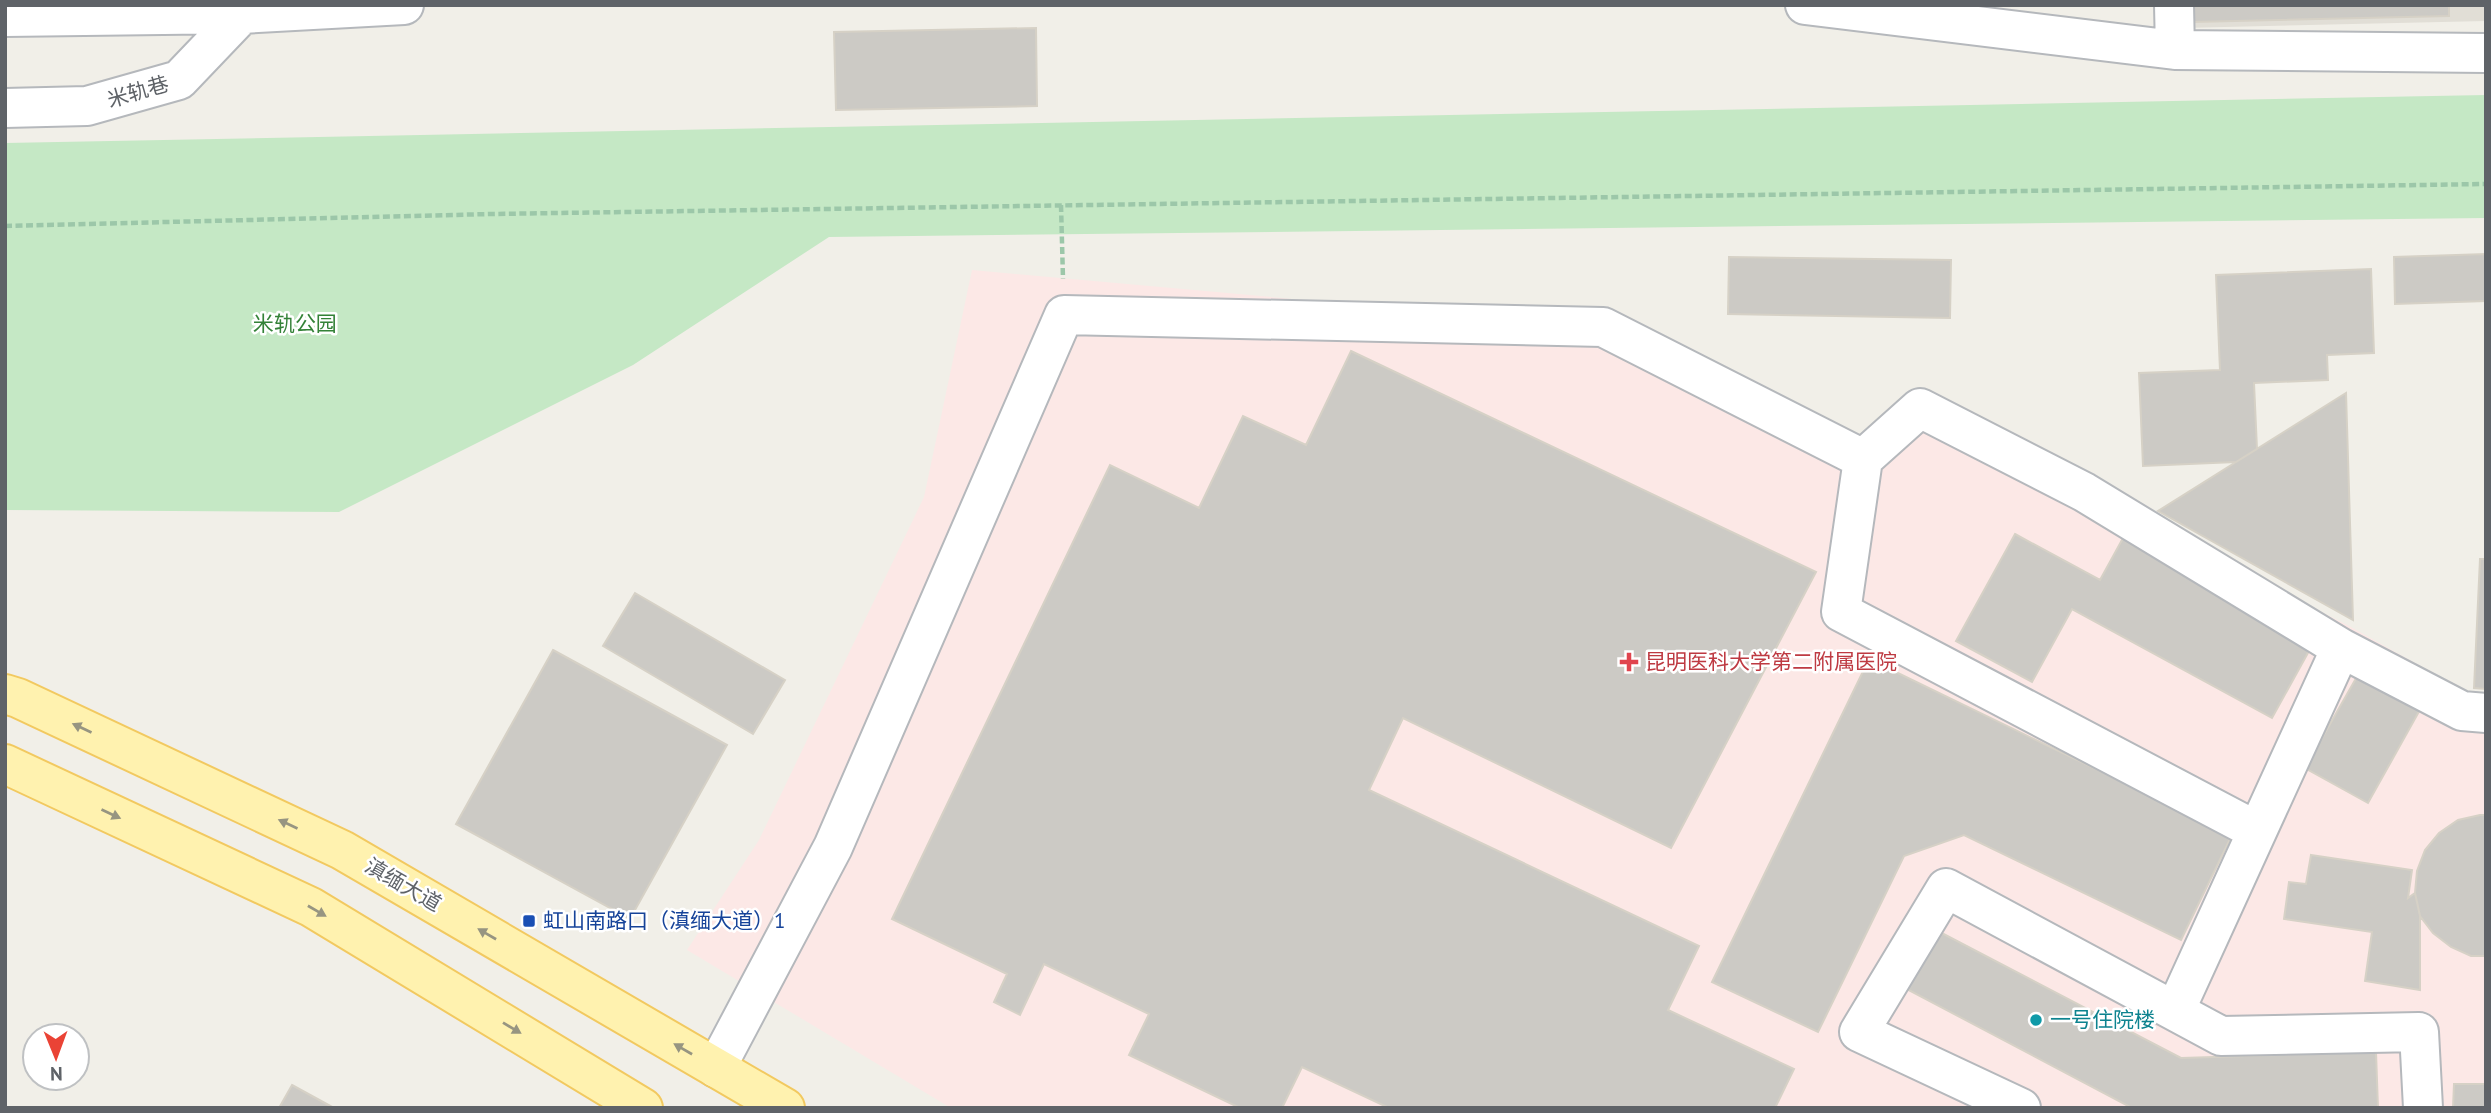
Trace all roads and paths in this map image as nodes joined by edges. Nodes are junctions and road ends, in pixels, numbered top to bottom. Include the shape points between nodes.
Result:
1 (404, 5) edge
2 (1805, 5) edge
3 (2174, 5) edge
4 (242, 14) junction
5 (5, 17) edge
6 (2175, 50) junction
7 (2486, 53) edge
8 (5, 108) edge
9 (2486, 184) edge
10 (1061, 205) junction
11 (5, 226) edge
12 (1065, 315) junction
13 (1863, 459) junction
14 (2341, 648) junction
15 (5, 694) edge
16 (2486, 713) edge
17 (5, 764) edge
18 (2257, 831) junction
19 (2175, 1011) junction
20 (716, 1068) junction
21 (643, 1108) edge
22 (785, 1108) edge
23 (2021, 1108) edge
24 (2423, 1108) edge

1 - 4 street
2 - 6 street
3 - 6 street
4 - 5 street
4 - 8 street, 米轨巷 via 179,80 87,106
6 - 7 street
9 - 10 path
10 - 11 path
10 - 12 path
12 - 13 street via 1603,327
12 - 20 street via 833,847
13 - 14 street via 1920,408 2084,492
13 - 18 street via 1841,612
14 - 16 street via 2462,711
14 - 18 street
20 -> 15 main road, 滇缅大道 via 342,850
17 -> 21 main road via 311,907
18 - 19 street
19 - 23 street via 1946,888 1859,1032
19 - 24 street via 2221,1036 2419,1032
20 - 22 main road, 滇缅大道

